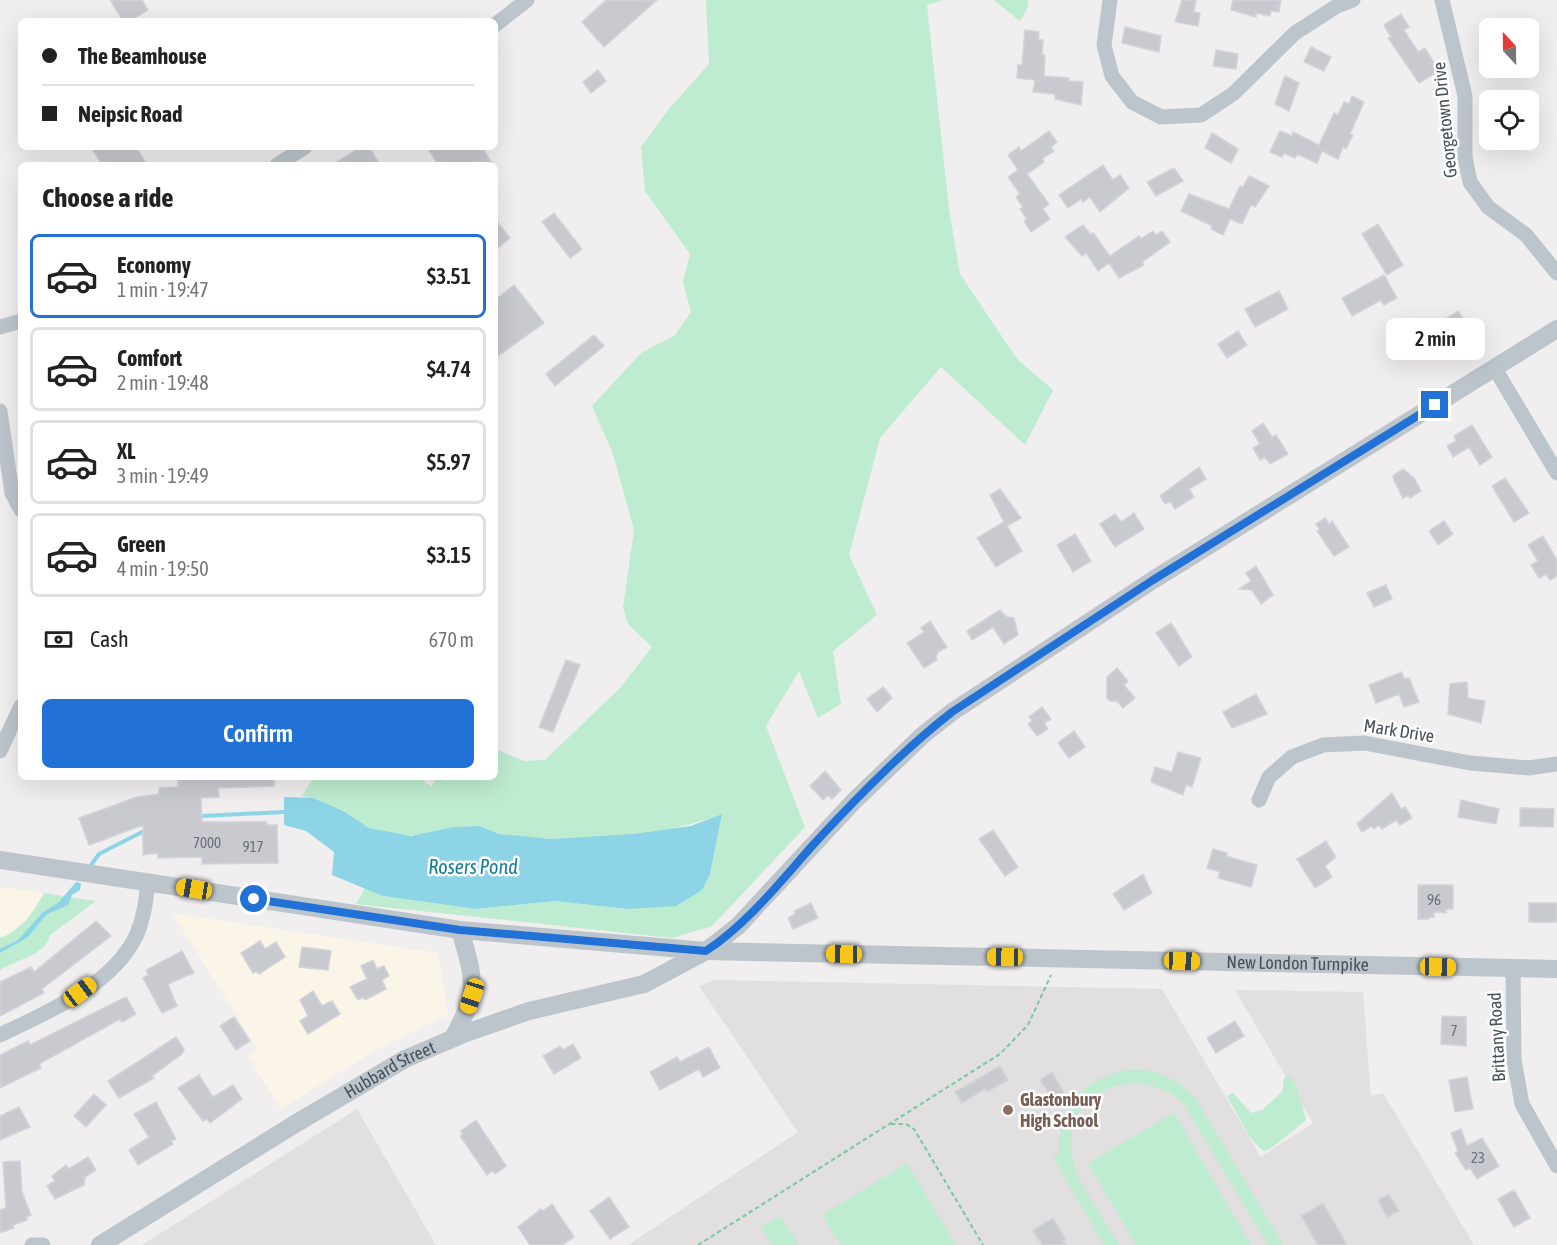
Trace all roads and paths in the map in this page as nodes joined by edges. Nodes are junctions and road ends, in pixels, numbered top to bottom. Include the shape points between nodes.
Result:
1 (527, 0) edge
2 (1110, 0) edge
3 (1353, 0) edge
4 (1442, 0) edge
5 (498, 23) edge
6 (300, 150) edge
7 (282, 162) edge
8 (1557, 273) edge
9 (18, 322) edge
10 (0, 327) edge
11 (1557, 329) edge
12 (1494, 368) junction
13 (0, 411) edge
14 (1557, 473) edge
15 (18, 504) edge
16 (18, 713) edge
17 (0, 752) edge
18 (1557, 764) edge
19 (1259, 800) dead end
20 (0, 860) edge
21 (148, 882) junction
22 (460, 930) junction
23 (706, 951) junction
24 (1514, 969) junction
25 (1557, 969) edge
26 (1051, 975) dead end
27 (0, 1035) edge
28 (453, 1038) junction
29 (888, 1125) junction
30 (1557, 1166) edge
31 (32, 1245) edge
32 (43, 1245) edge
33 (99, 1245) edge
34 (698, 1245) edge
35 (983, 1245) edge

1 - 5 street
2 - 3 street via 1104,45 1112,76 1132,102 1161,117 1201,115 1233,94 1295,33
4 - 8 street, Georgetown Drive via 1465,96 1464,157 1470,182 1488,207 1527,235
6 - 7 street
9 - 10 street
11 - 12 street, Hubbard Street
12 - 14 street
12 - 23 street, Hubbard Street via 1153,580 952,712 854,801 738,926
13 - 15 street via 12,493
16 - 17 street
18 - 19 street, Mark Drive via 1529,768 1470,763 1365,743 1323,745 1293,757 1269,777
20 - 21 street, New London Turnpike
21 - 22 street, New London Turnpike
21 - 27 street via 139,927 115,964 80,992
22 - 23 street, New London Turnpike
22 - 28 street via 474,987
23 - 24 street, New London Turnpike
23 - 28 street, Hubbard Street via 644,984 529,1011
24 - 25 street, New London Turnpike
24 - 30 street, Brittany Road via 1514,1060 1522,1104
26 - 29 path via 1028,1025 1006,1049
28 - 33 street, Hubbard Street via 354,1088
29 - 34 path
29 - 35 path via 900,1123 914,1129
31 - 32 street

